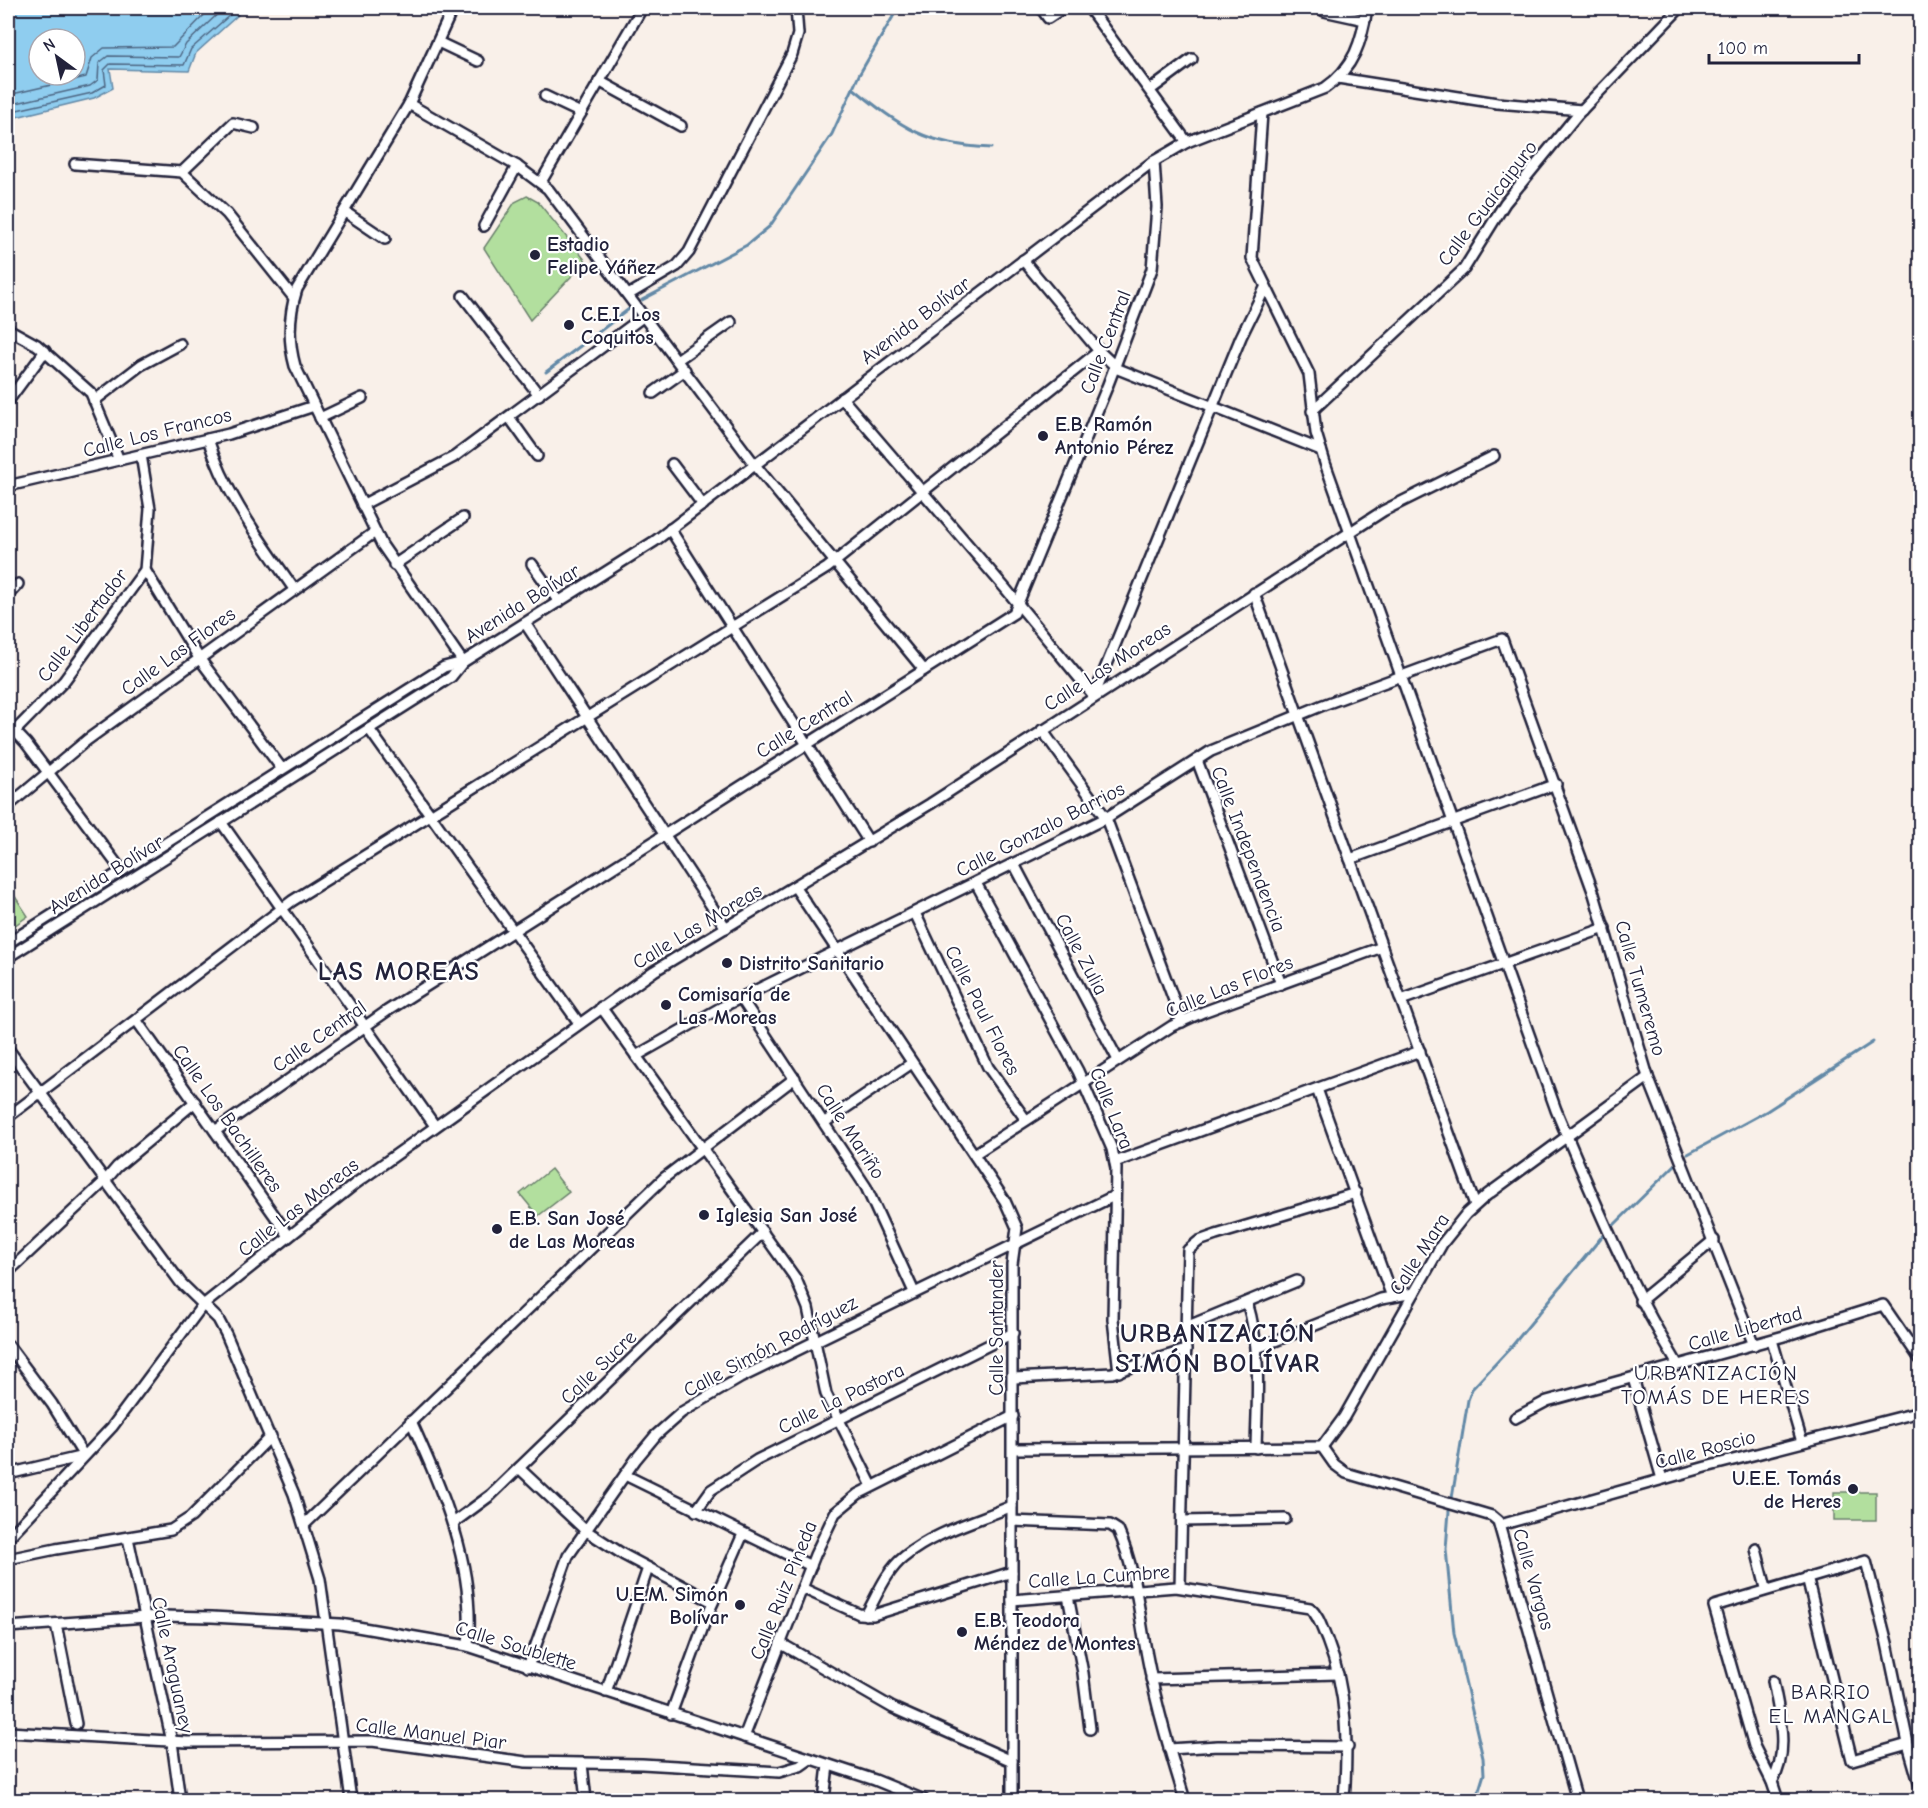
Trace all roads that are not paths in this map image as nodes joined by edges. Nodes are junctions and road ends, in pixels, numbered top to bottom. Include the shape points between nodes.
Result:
1 (453, 8) edge
2 (642, 8) edge
3 (796, 8) edge
4 (1041, 8) edge
5 (1062, 8) edge
6 (1089, 8) edge
7 (1367, 8) edge
8 (1680, 8) edge
9 (1324, 11) dead end
10 (1365, 20) junction
11 (438, 42) junction
12 (1192, 59) dead end
13 (478, 61) dead end
14 (1338, 78) junction
15 (599, 81) junction
16 (1150, 90) junction
17 (545, 96) dead end
18 (409, 104) junction
19 (1582, 110) junction
20 (581, 113) junction
21 (1262, 113) junction
22 (681, 126) dead end
23 (254, 128) dead end
24 (1187, 142) junction
25 (1154, 161) junction
26 (75, 164) dead end
27 (517, 166) junction
28 (182, 172) junction
29 (541, 182) junction
30 (345, 212) junction
31 (484, 226) dead end
32 (385, 239) dead end
33 (1023, 260) junction
34 (1265, 288) junction
35 (628, 295) junction
36 (463, 296) dead end
37 (294, 298) junction
38 (644, 316) junction
39 (732, 322) dead end
40 (8, 329) edge
41 (180, 344) dead end
42 (45, 351) junction
43 (1099, 351) junction
44 (677, 360) junction
45 (1115, 367) junction
46 (685, 370) junction
47 (653, 393) dead end
48 (539, 395) junction
49 (362, 398) dead end
50 (842, 398) junction
51 (8, 400) edge
52 (94, 401) junction
53 (314, 406) junction
54 (1213, 408) junction
55 (1312, 411) junction
56 (508, 417) junction
57 (320, 418) junction
58 (208, 439) junction
59 (1321, 450) junction
60 (141, 455) junction
61 (537, 456) dead end
62 (1494, 456) dead end
63 (119, 460) junction
64 (672, 464) dead end
65 (755, 465) junction
66 (8, 486) edge
67 (923, 492) junction
68 (362, 505) junction
69 (703, 505) junction
70 (463, 518) dead end
71 (670, 529) junction
72 (1350, 531) junction
73 (375, 532) junction
74 (837, 561) junction
75 (532, 564) dead end
76 (393, 565) junction
77 (145, 570) junction
78 (18, 584) dead end
79 (294, 589) junction
80 (1254, 592) junction
81 (8, 595) edge
82 (559, 602) junction
83 (1019, 604) junction
84 (525, 623) junction
85 (734, 626) junction
86 (1502, 639) joint
87 (199, 658) junction
88 (463, 662) junction
89 (924, 670) junction
90 (1401, 676) junction
91 (1094, 696) junction
92 (1299, 714) junction
93 (586, 717) junction
94 (8, 724) edge
95 (369, 729) junction
96 (1042, 730) junction
97 (15, 731) junction
98 (808, 743) junction
99 (1197, 760) junction
100 (282, 769) junction
101 (47, 771) junction
102 (1556, 784) junction
103 (8, 806) edge
104 (430, 814) junction
105 (1106, 818) junction
106 (1453, 821) junction
107 (221, 822) junction
108 (663, 835) junction
109 (869, 842) junction
110 (1350, 859) junction
111 (1014, 864) junction
112 (122, 871) junction
113 (976, 882) junction
114 (795, 887) junction
115 (282, 909) junction
116 (915, 913) junction
117 (726, 928) junction
118 (1605, 928) junction
119 (512, 930) junction
120 (8, 943) edge
121 (1382, 947) junction
122 (837, 952) junction
123 (8, 957) edge
124 (1504, 964) junction
125 (1281, 984) junction
126 (741, 998) junction
127 (1401, 1000) junction
128 (601, 1007) junction
129 (137, 1021) junction
130 (1182, 1022) junction
131 (579, 1023) junction
132 (366, 1025) junction
133 (8, 1049) edge
134 (1420, 1052) junction
135 (636, 1056) junction
136 (1118, 1060) junction
137 (912, 1064) junction
138 (1648, 1077) junction
139 (795, 1078) junction
140 (1083, 1083) junction
141 (1317, 1089) junction
142 (40, 1094) junction
143 (195, 1102) junction
144 (8, 1117) edge
145 (1026, 1120) junction
146 (825, 1122) junction
147 (435, 1126) junction
148 (215, 1131) junction
149 (1567, 1136) junction
150 (702, 1147) junction
151 (976, 1153) junction
152 (1115, 1162) junction
153 (105, 1182) junction
154 (1356, 1193) junction
155 (1114, 1196) junction
156 (1475, 1205) junction
157 (764, 1232) junction
158 (289, 1236) junction
159 (1714, 1240) junction
160 (1016, 1243) junction
161 (8, 1272) edge
162 (1297, 1281) dead end
163 (914, 1292) junction
164 (1414, 1293) junction
165 (1392, 1297) junction
166 (1640, 1301) junction
167 (1247, 1302) junction
168 (202, 1306) junction
169 (1186, 1327) junction
170 (1013, 1333) junction
171 (1772, 1340) junction
172 (815, 1341) junction
173 (8, 1345) edge
174 (1754, 1345) junction
175 (1257, 1348) junction
176 (1186, 1350) junction
177 (1920, 1359) edge
178 (1678, 1365) junction
179 (1119, 1372) junction
180 (1014, 1378) junction
181 (1633, 1378) junction
182 (1920, 1412) edge
183 (1013, 1416) junction
184 (1515, 1418) dead end
185 (837, 1419) junction
186 (411, 1421) junction
187 (272, 1436) junction
188 (1802, 1442) junction
189 (1322, 1447) junction
190 (1256, 1448) junction
191 (1013, 1449) junction
192 (1184, 1450) junction
193 (84, 1456) junction
194 (519, 1468) junction
195 (8, 1474) edge
196 (625, 1475) junction
197 (1662, 1479) junction
198 (872, 1486) junction
199 (1012, 1506) junction
200 (696, 1511) junction
201 (1285, 1519) dead end
202 (1012, 1521) junction
203 (1182, 1521) junction
204 (453, 1523) junction
205 (304, 1525) junction
206 (1500, 1525) junction
207 (585, 1530) junction
208 (743, 1534) junction
209 (8, 1538) edge
210 (128, 1538) junction
211 (1756, 1549) dead end
212 (8, 1559) edge
213 (811, 1566) junction
214 (648, 1568) junction
215 (1012, 1572) junction
216 (1807, 1576) junction
217 (1180, 1587) junction
218 (802, 1588) junction
219 (1766, 1588) junction
220 (1137, 1590) junction
221 (1068, 1596) junction
222 (1012, 1600) junction
223 (713, 1602) junction
224 (866, 1615) junction
225 (145, 1617) junction
226 (328, 1623) junction
227 (56, 1624) junction
228 (8, 1627) edge
229 (780, 1643) junction
230 (468, 1646) junction
231 (528, 1667) junction
232 (1338, 1674) junction
233 (1151, 1679) junction
234 (1773, 1681) dead end
235 (606, 1692) junction
236 (671, 1714) junction
237 (76, 1724) dead end
238 (1090, 1730) dead end
239 (8, 1732) edge
240 (744, 1737) junction
241 (344, 1740) junction
242 (172, 1742) junction
243 (1908, 1744) junction
244 (1348, 1747) junction
245 (1169, 1749) junction
246 (810, 1759) junction
247 (1012, 1761) junction
248 (582, 1764) junction
249 (828, 1765) junction
250 (1772, 1782) junction
251 (1920, 1786) edge
252 (180, 1800) edge
253 (351, 1800) edge
254 (586, 1800) edge
255 (824, 1800) edge
256 (924, 1800) edge
257 (1012, 1800) edge
258 (1185, 1800) edge
259 (1344, 1800) edge
260 (1577, 1800) edge
261 (1778, 1800) edge

1 - 11 street
2 - 15 street
3 - 35 street via 798,34 792,54 689,252 677,266
4 - 5 street via 1048,18
6 - 16 street
7 - 10 street, Avenida Bolívar
8 - 19 street, Calle Guaicaipuro
9 - 10 street
10 - 14 street, Avenida Bolívar via 1355,56
11 - 13 street
11 - 18 street
12 - 16 street
14 - 19 street via 1497,103
14 - 21 street, Avenida Bolívar via 1311,94
15 - 20 street
15 - 22 street
16 - 24 street
17 - 20 street
18 - 27 street
18 - 30 street
19 - 55 street, Calle Guaicaipuro via 1505,203 1464,269
20 - 29 street
21 - 24 street, Avenida Bolívar
21 - 34 street via 1251,250
23 - 28 street via 233,123
24 - 25 street, Avenida Bolívar
25 - 33 street, Avenida Bolívar
25 - 45 street, Calle Central via 1157,207 1153,262
26 - 28 street
27 - 29 street
27 - 31 street
28 - 37 street via 226,214
29 - 35 street
30 - 32 street
30 - 37 street
33 - 43 street
33 - 50 street, Avenida Bolívar
34 - 54 street
34 - 55 street via 1310,374
35 - 38 street
36 - 48 street
37 - 53 street via 291,355
38 - 44 street
38 - 48 street
39 - 44 street
40 - 42 street
41 - 52 street via 135,369
42 - 51 street
42 - 52 street via 91,393
43 - 45 street
43 - 67 street
44 - 46 street
45 - 54 street via 1126,375
45 - 83 street, Calle Central
46 - 47 street
46 - 65 street
48 - 56 street
49 - 57 street
50 - 65 street, Avenida Bolívar
50 - 67 street
52 - 63 street
53 - 57 street
53 - 58 street, Calle Los Francos
54 - 59 street
54 - 91 street
55 - 59 street
56 - 61 street
56 - 68 street via 448,461
57 - 68 street
58 - 60 street, Calle Los Francos
58 - 79 street via 230,495
59 - 72 street
60 - 63 street, Calle Los Francos
60 - 77 street, Calle Libertador via 150,510
62 - 72 street, Calle Las Moreas
63 - 66 street, Calle Los Francos
64 - 69 street
65 - 69 street, Avenida Bolívar
65 - 74 street
67 - 74 street
67 - 83 street
68 - 73 street
69 - 71 street, Avenida Bolívar
70 - 76 street
71 - 82 street, Avenida Bolívar
71 - 85 street
72 - 80 street, Calle Las Moreas
72 - 90 street
73 - 76 street
73 - 79 street, Calle Las Flores
74 - 85 street
74 - 89 street
75 - 82 street
76 - 88 street
77 - 87 street
77 - 97 street, Calle Libertador via 64,681
78 - 81 street
79 - 87 street, Calle Las Flores
80 - 91 street, Calle Las Moreas
80 - 92 street
82 - 84 street, Avenida Bolívar
83 - 89 street, Calle Central via 1012,615
83 - 91 street
84 - 88 street, Avenida Bolívar
84 - 93 street
85 - 93 street
85 - 98 street
86 - 90 street, Calle Gonzalo Barrios
86 - 102 street, Calle Tumeremo
87 - 100 street
87 - 101 street, Calle Las Flores
88 - 95 street, Avenida Bolívar via 451,677
88 - 100 street, Avenida Bolívar via 444,667
89 - 98 street, Calle Central
90 - 92 street, Calle Gonzalo Barrios
90 - 106 street
91 - 96 street, Calle Las Moreas
92 - 99 street, Calle Gonzalo Barrios
92 - 110 street
93 - 104 street
93 - 108 street
94 - 97 street
95 - 104 street
95 - 107 street, Avenida Bolívar
96 - 105 street
96 - 109 street, Calle Las Moreas
97 - 101 street
98 - 108 street, Calle Central
98 - 109 street
99 - 105 street, Calle Gonzalo Barrios
99 - 125 street, Calle Independencia
100 - 112 street, Avenida Bolívar
101 - 103 street, Calle Las Flores
101 - 112 street
102 - 106 street
102 - 118 street, Calle Tumeremo
104 - 115 street
104 - 119 street
105 - 111 street, Calle Gonzalo Barrios
105 - 130 street
106 - 110 street
106 - 124 street
107 - 115 street
107 - 123 street, Avenida Bolívar
108 - 117 street
108 - 119 street, Calle Central
109 - 114 street, Calle Las Moreas
110 - 121 street
111 - 113 street, Calle Gonzalo Barrios
111 - 136 street, Calle Zulia
112 - 120 street, Avenida Bolívar
113 - 116 street, Calle Gonzalo Barrios
113 - 140 street, Calle Lara
114 - 117 street, Calle Las Moreas
114 - 122 street, Calle Santander
115 - 129 street
115 - 132 street
116 - 122 street, Calle Gonzalo Barrios
116 - 145 street, Calle Paul Flores via 988,1067
117 - 128 street, Calle Las Moreas
118 - 124 street
118 - 138 street, Calle Tumeremo
119 - 131 street
119 - 132 street, Calle Central
121 - 125 street, Calle Las Flores
121 - 127 street
122 - 126 street, Calle Gonzalo Barrios
122 - 137 street, Calle Santander
124 - 127 street
124 - 149 street
125 - 130 street, Calle Las Flores
126 - 135 street, Calle Gonzalo Barrios
126 - 139 street, Calle Mariño
127 - 134 street
128 - 131 street, Calle Las Moreas
128 - 135 street
129 - 142 street
129 - 143 street, Calle Los Bachilleres
130 - 136 street, Calle Las Flores
131 - 147 street, Calle Las Moreas
132 - 147 street
132 - 148 street, Calle Central
133 - 142 street
134 - 141 street
134 - 156 street
135 - 150 street
136 - 140 street, Calle Las Flores
137 - 146 street
137 - 151 street, Calle Santander
138 - 149 street, Calle Mara
138 - 159 street, Calle Tumeremo
139 - 146 street, Calle Mariño
139 - 150 street
140 - 145 street, Calle Las Flores
140 - 152 street, Calle Lara
141 - 152 street
141 - 154 street
142 - 144 street
142 - 153 street
143 - 148 street, Calle Los Bachilleres
143 - 153 street via 117,1167
145 - 151 street, Calle Las Flores
146 - 163 street, Calle Mariño via 873,1199
147 - 158 street, Calle Las Moreas
148 - 158 street, Calle Los Bachilleres
149 - 156 street, Calle Mara
149 - 166 street
150 - 157 street
150 - 186 street via 629,1211
151 - 160 street, Calle Santander via 1016,1224
152 - 155 street, Calle Lara
153 - 161 street
153 - 168 street
154 - 165 street
154 - 169 street via 1195,1244 1186,1259
155 - 160 street, Calle Simón Rodríguez
155 - 179 street, Calle Lara via 1113,1319
156 - 164 street, Calle Mara via 1442,1244
157 - 172 street via 803,1293
157 - 194 street, Calle Sucre
158 - 168 street, Calle Las Moreas
159 - 166 street
159 - 174 street, Calle Tumeremo
160 - 163 street, Calle Simón Rodríguez
160 - 170 street, Calle Santander via 1012,1255
162 - 167 street
163 - 172 street, Calle Simón Rodríguez
164 - 165 street
164 - 189 street, Calle Mara via 1344,1417
165 - 175 street
166 - 178 street
167 - 169 street
167 - 175 street
168 - 187 street via 221,1324
168 - 193 street, Calle Las Moreas via 112,1427
169 - 176 street
170 - 180 street, Calle Santander
170 - 185 street, Calle La Pastora
171 - 174 street, Calle Libertad
171 - 177 street, Calle Libertad via 1883,1305
171 - 188 street
172 - 185 street via 819,1370
172 - 196 street, Calle Simón Rodríguez via 682,1412 656,1435
173 - 193 street
174 - 178 street, Calle Libertad
175 - 190 street
176 - 179 street
176 - 192 street
178 - 181 street, Calle Libertad
179 - 180 street
180 - 183 street, Calle Santander
181 - 184 street, Calle Libertad via 1547,1401
181 - 197 street
182 - 188 street, Calle Roscio
183 - 191 street, Calle Santander
183 - 198 street, Calle Ruiz Pineda
185 - 198 street
185 - 200 street, Calle La Pastora via 739,1470 711,1490
186 - 204 street
186 - 205 street
187 - 205 street
187 - 210 street via 182,1524 161,1533
188 - 197 street, Calle Roscio
189 - 190 street
189 - 206 street, Calle Vargas via 1346,1473 1492,1516
190 - 192 street
191 - 192 street
191 - 199 street, Calle Santander
192 - 203 street
193 - 195 street
193 - 209 street, Calle Las Moreas
194 - 204 street, Calle Sucre via 478,1507
194 - 207 street
196 - 200 street
196 - 207 street, Calle Simón Rodríguez
197 - 206 street, Calle Roscio
198 - 213 street, Calle Ruiz Pineda via 835,1513
199 - 202 street, Calle Santander
199 - 224 street via 903,1557
200 - 208 street
201 - 203 street
202 - 215 street, Calle Santander
202 - 220 street via 1113,1526 1121,1537
203 - 217 street
204 - 230 street via 470,1615
205 - 226 street
206 - 260 street, Calle Vargas
207 - 214 street
207 - 231 street, Calle Simón Rodríguez via 564,1565
208 - 213 street
208 - 223 street
210 - 212 street
210 - 225 street, Calle Araguaney
211 - 219 street
213 - 218 street, Calle Ruiz Pineda
214 - 223 street
214 - 235 street
215 - 222 street, Calle Santander
215 - 224 street
216 - 219 street
216 - 243 street via 1851,1760
216 - 243 street via 1866,1561
217 - 220 street, Calle La Cumbre
217 - 232 street, Calle La Cumbre via 1310,1608
218 - 224 street
218 - 229 street, Calle Ruiz Pineda
219 - 250 street via 1714,1606 1754,1746
220 - 221 street, Calle La Cumbre
220 - 233 street
221 - 222 street, Calle La Cumbre
221 - 238 street
222 - 247 street, Calle Santander
223 - 236 street
225 - 226 street, Calle Soublette
225 - 227 street, Calle Soublette
225 - 242 street, Calle Araguaney
226 - 230 street, Calle Soublette
226 - 241 street
227 - 228 street, Calle Soublette
227 - 237 street
229 - 240 street, Calle Ruiz Pineda
229 - 247 street via 893,1708
230 - 231 street, Calle Soublette
231 - 235 street, Calle Soublette
232 - 233 street
232 - 244 street, Calle La Cumbre
233 - 245 street
234 - 250 street via 1782,1741 1779,1767
235 - 236 street, Calle Soublette
236 - 240 street, Calle Soublette
239 - 242 street, Calle Manuel Piar
240 - 246 street, Calle Soublette
241 - 242 street, Calle Manuel Piar
241 - 248 street, Calle Manuel Piar via 404,1744 526,1762
241 - 253 street
242 - 252 street, Calle Araguaney
243 - 251 street
244 - 245 street
244 - 259 street, Calle La Cumbre
245 - 258 street
246 - 248 street, Calle Manuel Piar via 778,1772
246 - 249 street, Calle Soublette
247 - 257 street, Calle Santander
248 - 254 street
249 - 255 street
249 - 256 street, Calle Soublette
250 - 261 street

